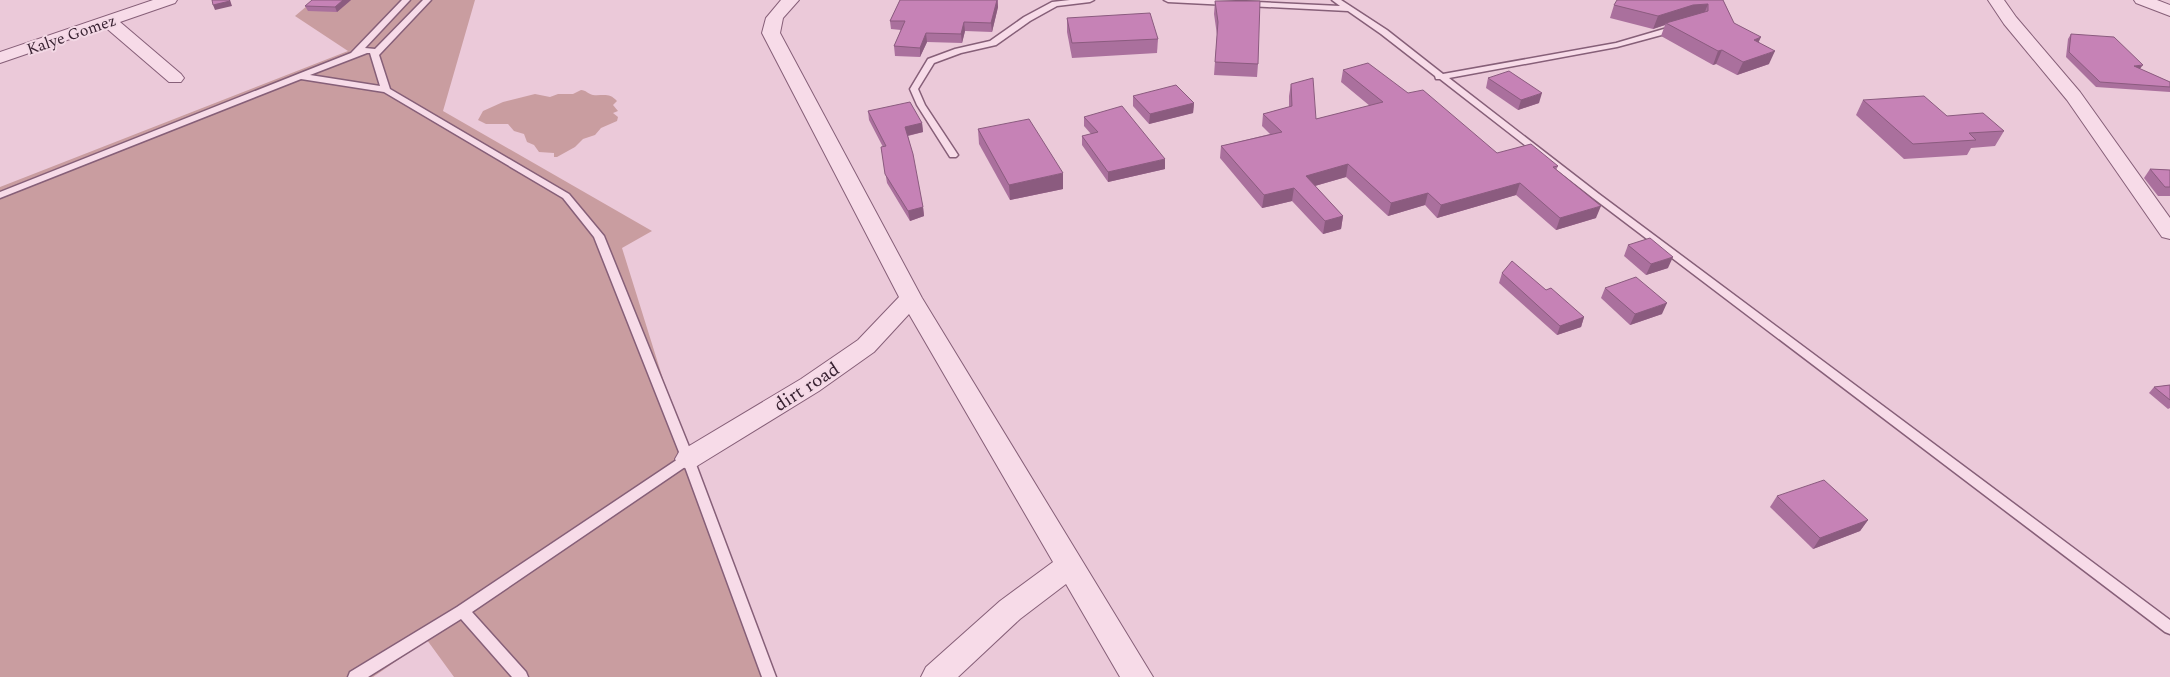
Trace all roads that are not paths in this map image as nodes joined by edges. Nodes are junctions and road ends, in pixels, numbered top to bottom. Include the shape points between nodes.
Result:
1 (169, 0) edge
2 (406, 0) edge
3 (426, 0) edge
4 (791, 0) edge
5 (1090, 0) edge
6 (1168, 0) edge
7 (1336, 0) edge
8 (1996, 0) edge
9 (2142, 0) edge
10 (1350, 10) junction
11 (2170, 11) edge
12 (108, 21) junction
13 (1682, 26) edge
14 (353, 55) junction
15 (374, 55) junction
16 (0, 58) edge
17 (302, 76) junction
18 (1439, 77) junction
19 (175, 78) dead end
20 (386, 90) junction
21 (953, 155) dead end
22 (0, 195) edge
23 (2170, 232) edge
24 (911, 298) junction
25 (688, 459) junction
26 (1071, 566) junction
27 (462, 611) junction
28 (2170, 628) edge
29 (355, 677) edge
30 (521, 677) edge
31 (769, 677) edge
32 (937, 677) edge
33 (1137, 677) edge

1 - 12 street, Kalye Gomez
2 - 14 lane
3 - 15 lane
4 - 24 street via 776,14 771,23 771,33
5 - 21 lane via 1055,4 993,43 931,61 914,89
6 - 10 lane
7 - 10 lane
8 - 23 street via 2075,98
9 - 11 street
10 - 18 lane via 1384,32
12 - 16 street, Kalye Gomez
12 - 19 street
13 - 18 lane via 1617,45
14 - 15 lane via 370,49
14 - 17 lane
15 - 20 lane
17 - 20 lane
17 - 22 lane
18 - 28 lane
20 - 25 lane via 566,196 577,208 599,236
24 - 25 street, dirt road via 866,346 810,385
24 - 26 street
25 - 27 lane
25 - 31 lane
26 - 32 street via 1010,610
26 - 33 street
27 - 29 lane
27 - 30 lane

